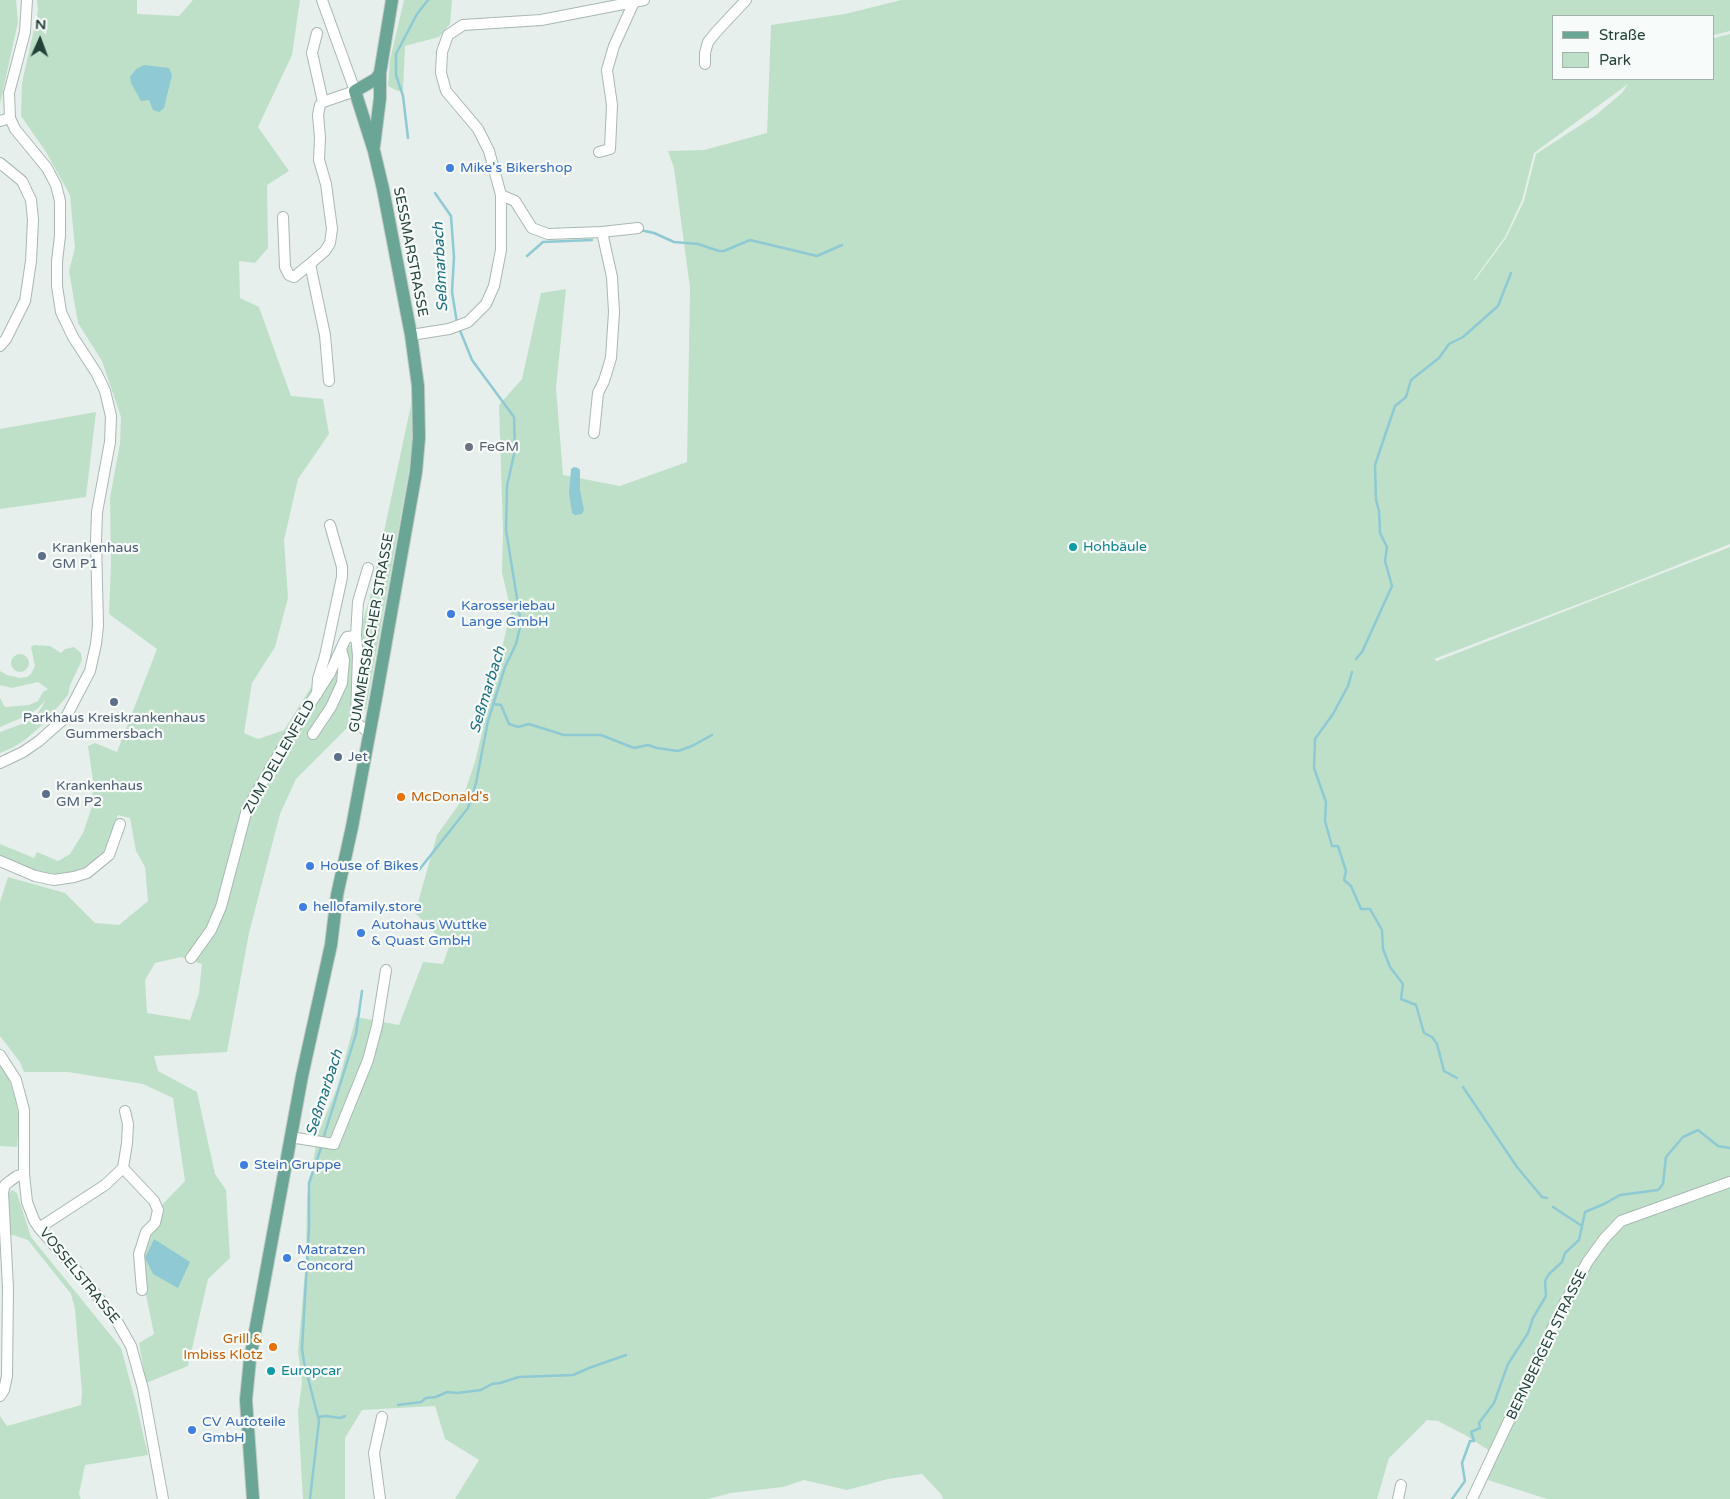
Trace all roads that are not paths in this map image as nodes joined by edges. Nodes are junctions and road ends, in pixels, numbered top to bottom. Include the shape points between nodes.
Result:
1 (27, 0) edge
2 (322, 0) edge
3 (392, 0) edge
4 (746, 0) edge
5 (639, 1) edge
6 (610, 3) edge
7 (317, 33) dead end
8 (705, 64) dead end
9 (380, 73) junction
10 (355, 91) junction
11 (323, 102) junction
12 (5, 119) edge
13 (374, 150) junction
14 (599, 152) dead end
15 (0, 164) edge
16 (501, 195) junction
17 (283, 217) dead end
18 (638, 228) dead end
19 (602, 232) junction
20 (310, 264) junction
21 (410, 335) junction
22 (0, 346) edge
23 (329, 381) dead end
24 (594, 433) dead end
25 (409, 517) joint
26 (330, 525) dead end
27 (368, 568) dead end
28 (356, 636) junction
29 (341, 650) junction
30 (317, 695) junction
31 (370, 733) junction
32 (314, 734) dead end
33 (0, 762) edge
34 (120, 824) dead end
35 (0, 861) edge
36 (191, 958) dead end
37 (386, 970) dead end
38 (0, 1055) edge
39 (125, 1111) dead end
40 (290, 1137) junction
41 (123, 1168) junction
42 (24, 1174) junction
43 (1730, 1182) edge
44 (39, 1228) junction
45 (142, 1290) dead end
46 (0, 1396) edge
47 (382, 1417) dead end
48 (1401, 1485) dead end
49 (164, 1499) edge
50 (253, 1499) edge
51 (380, 1499) edge
52 (1398, 1499) edge
53 (1472, 1499) edge

1 - 12 street via 25,32
2 - 10 street, SESSMARSTRASSE
3 - 9 main road
4 - 8 street via 708,42
5 - 6 street
5 - 14 street via 614,46 607,70 612,105 610,149
6 - 16 street via 541,20 463,25 448,35 442,52 441,72 446,90 478,129 489,151
7 - 11 street via 312,52
9 - 10 main road via 376,79
9 - 13 main road
10 - 11 street
10 - 13 main road, SESSMARSTRASSE
11 - 20 street via 318,115 319,160 332,229 325,251
12 - 33 street via 47,168 56,185 60,201 57,286 61,312 97,374 111,416 110,442 97,512 98,626 90,671 66,717 39,742
13 - 21 main road, SESSMARSTRASSE
15 - 22 street via 22,181 31,200 33,220 25,301
16 - 19 street via 515,201 532,228 548,234
16 - 21 street via 501,250 494,286 486,304 468,322 449,329
17 - 20 street via 285,267 289,275 294,277
18 - 19 street
19 - 24 street via 612,277 614,312 611,358 598,393
20 - 23 street
21 - 25 main road, SESSMARSTRASSE via 418,386 420,438
25 - 31 main road, GUMMERSBACHER STRASSE
26 - 30 street, ZUM DELLENFELD via 342,577
27 - 28 street via 358,602
28 - 29 street, ZUM DELLENFELD via 347,637
28 - 31 street via 356,718
29 - 30 street, ZUM DELLENFELD
29 - 32 street, ZUM DELLENFELD via 344,660 342,683
30 - 36 street, ZUM DELLENFELD via 247,809 221,907 211,930
31 - 40 main road, GUMMERSBACHER STRASSE via 337,894 331,945
34 - 35 street via 109,855 87,873 54,880 35,876
37 - 40 street via 368,1060 334,1144
38 - 42 street, VOSSELSTRASSE via 21,1094
39 - 41 street via 128,1143
40 - 50 main road, GUMMERSBACHER STRASSE via 247,1381
41 - 44 street via 105,1186
41 - 45 street via 154,1201 158,1210 139,1254
42 - 44 street, VOSSELSTRASSE via 27,1202
42 - 46 street via 10,1180 3,1192 8,1288 7,1376
43 - 53 street, BERNBERGER STRASSE via 1621,1221 1604,1239 1564,1304
44 - 49 street, VOSSELSTRASSE via 84,1279 118,1323 131,1346 143,1389
47 - 51 street via 374,1453
48 - 52 street

